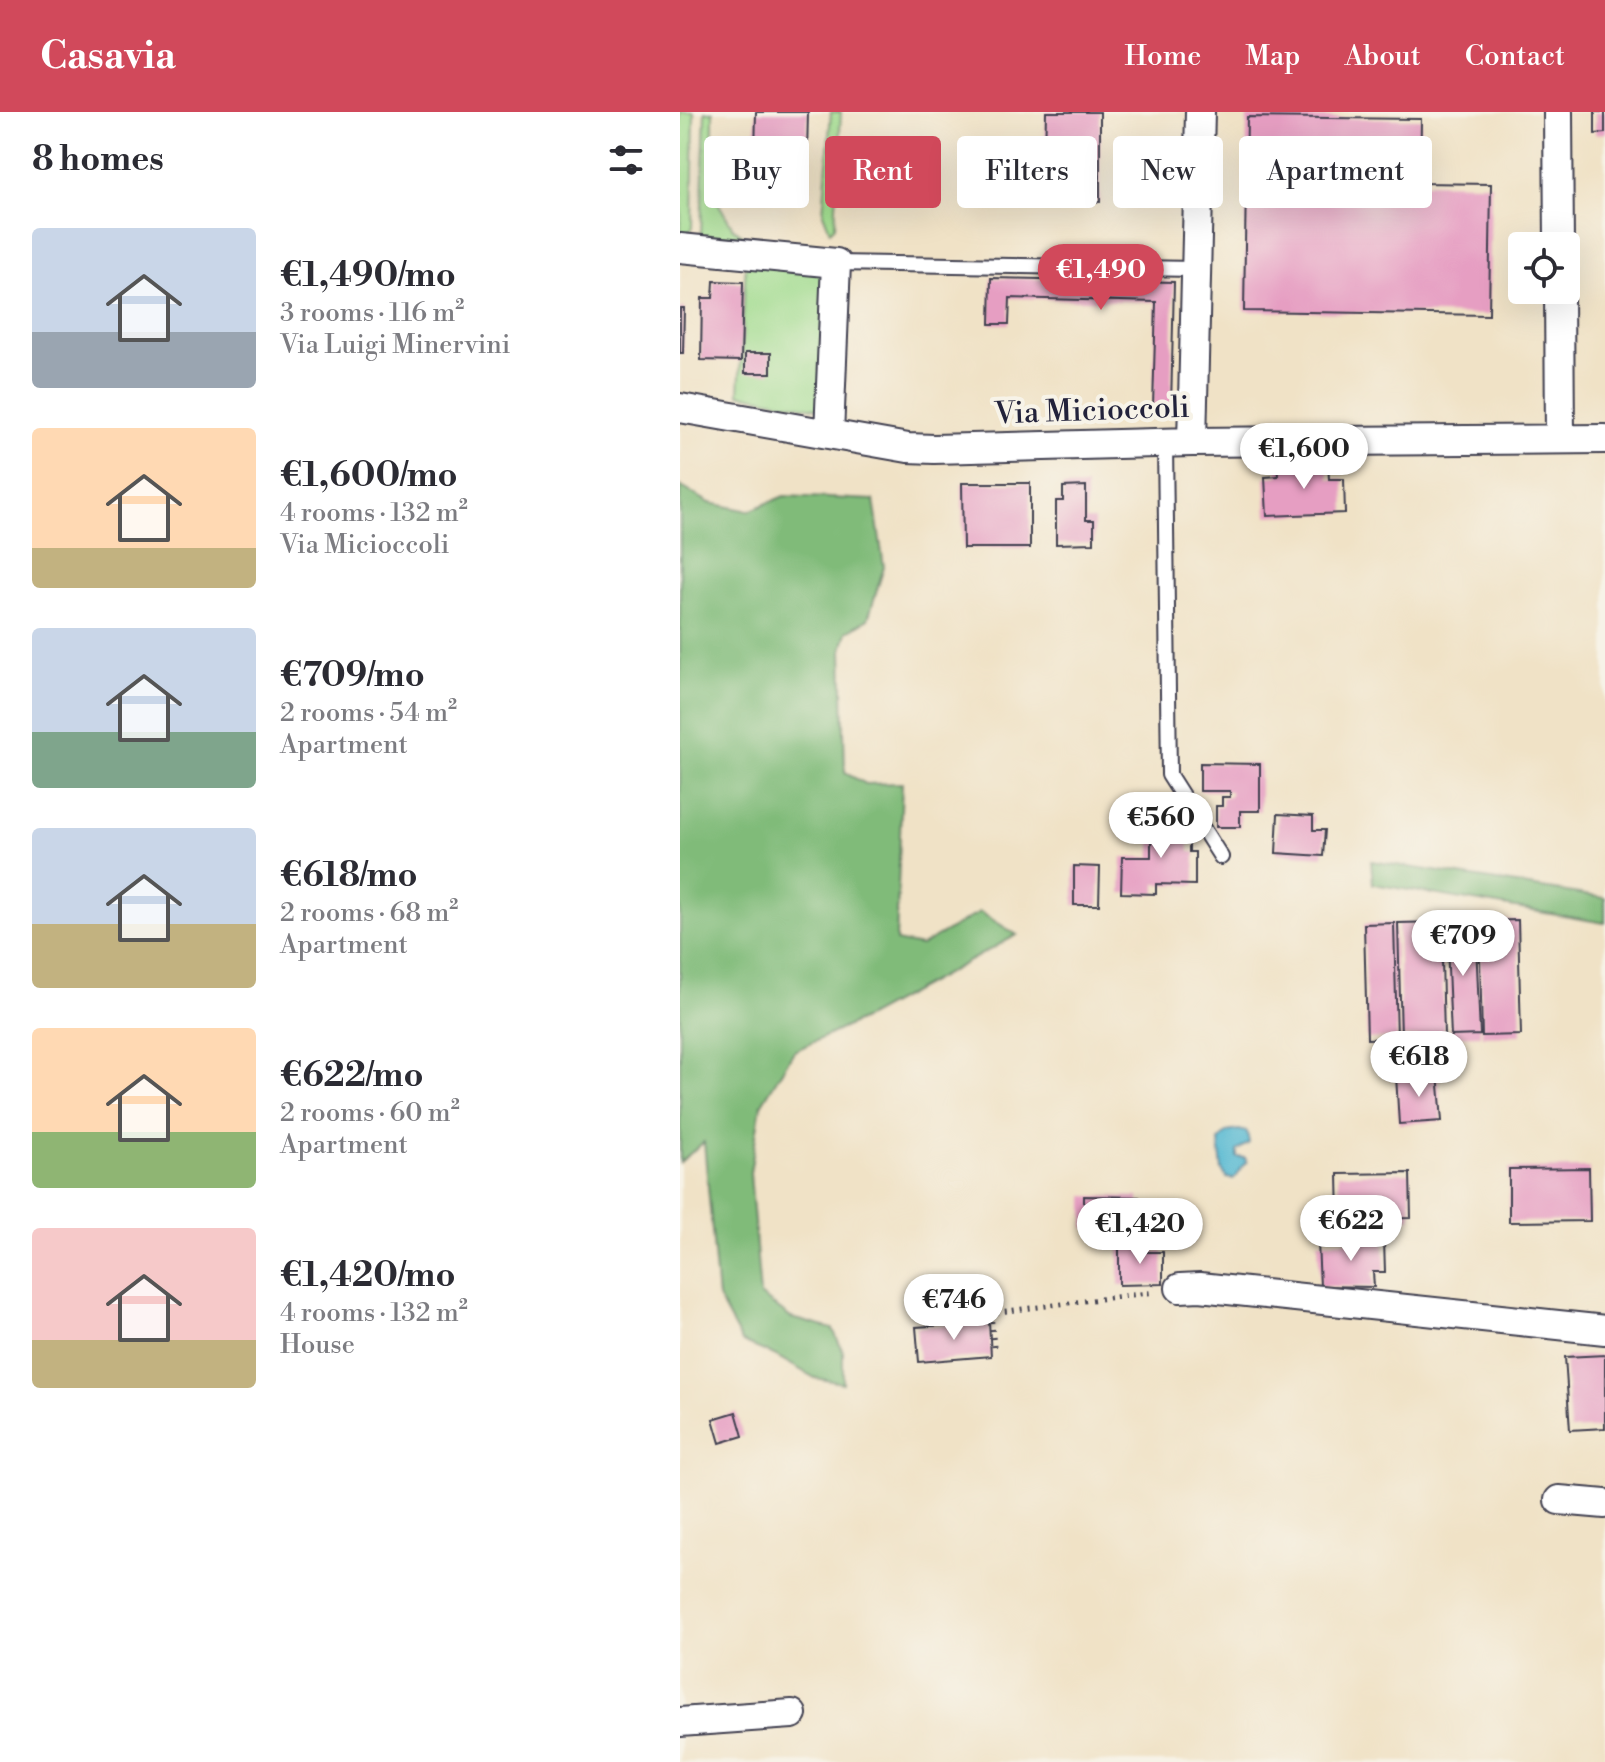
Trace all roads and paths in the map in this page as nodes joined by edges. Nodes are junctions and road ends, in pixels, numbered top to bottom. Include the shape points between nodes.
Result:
1 (1200, 112) edge
2 (1558, 112) edge
3 (1559, 232) edge
4 (680, 248) edge
5 (836, 263) junction
6 (1195, 269) junction
7 (1559, 304) edge
8 (680, 408) edge
9 (829, 434) junction
10 (1560, 439) junction
11 (1605, 439) edge
12 (1179, 442) junction
13 (1221, 857) dead end
14 (1180, 1288) joint
15 (1605, 1330) edge
16 (994, 1347) dead end
17 (1559, 1500) dead end
18 (1605, 1504) edge
19 (792, 1714) dead end
20 (680, 1722) edge

1 - 6 street
2 - 3 street
4 - 5 street
5 - 6 lane
5 - 9 street
6 - 12 street
7 - 10 street
8 - 9 street, Via Micioccoli
9 - 12 street, Via Micioccoli via 934,449
10 - 11 street, Via Micioccoli
10 - 12 street, Via Micioccoli
12 - 13 lane via 1169,775
14 - 15 street
14 - 16 path via 991,1313
17 - 18 street
19 - 20 street

